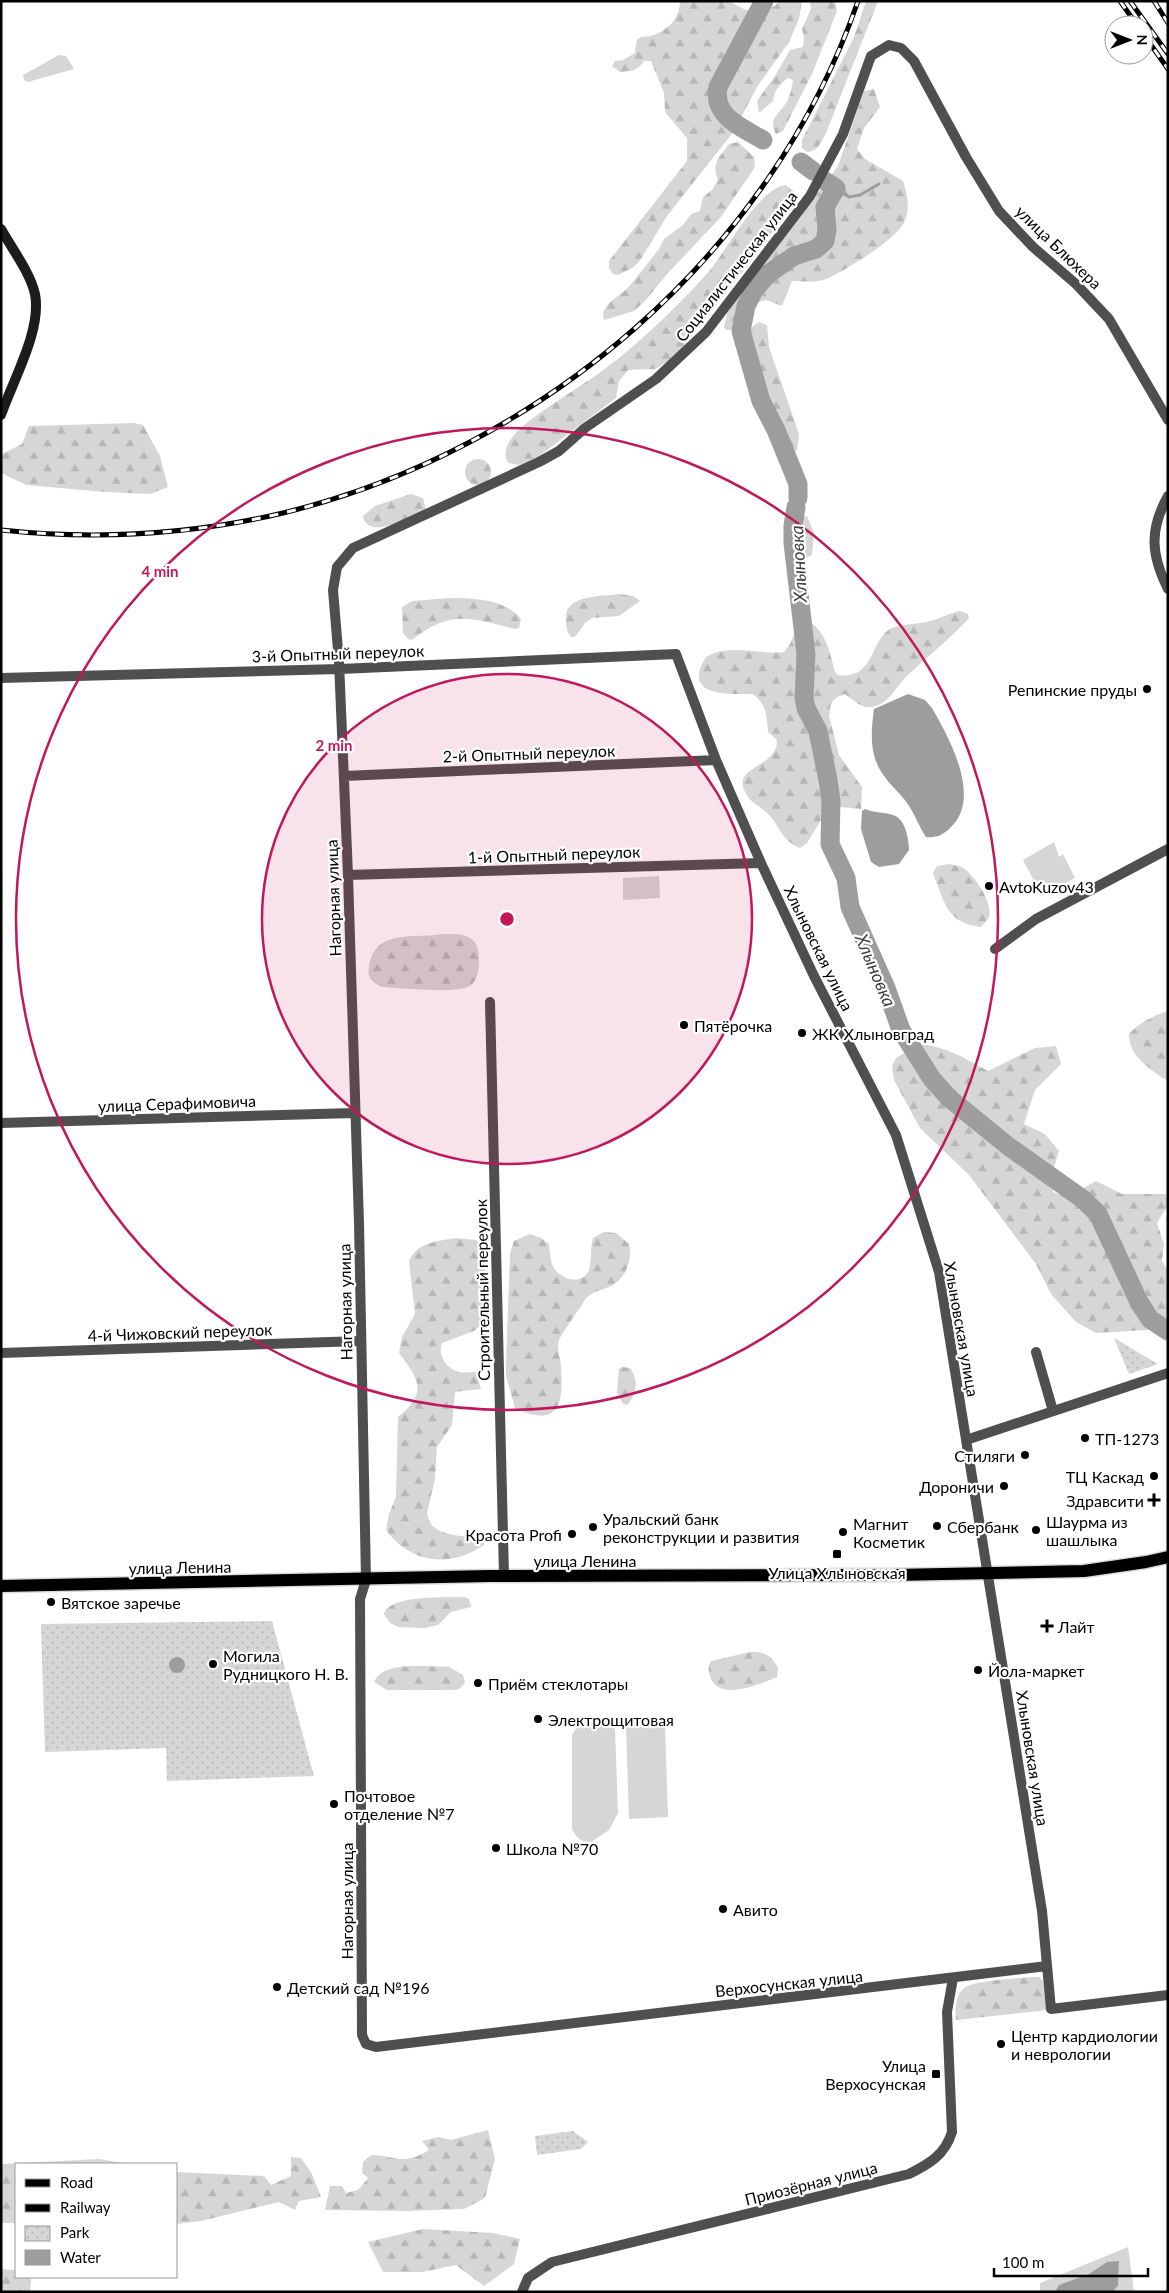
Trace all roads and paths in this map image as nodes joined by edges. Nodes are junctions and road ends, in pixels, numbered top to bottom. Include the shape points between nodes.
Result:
1 (871, 56) joint
2 (1, 229) edge
3 (1, 415) edge
4 (1168, 420) edge
5 (1168, 496) edge
6 (348, 552) joint
7 (1168, 588) edge
8 (676, 654) joint
9 (340, 669) junction
10 (1, 678) edge
11 (716, 760) junction
12 (344, 776) junction
13 (1168, 849) edge
14 (761, 863) junction
15 (348, 875) junction
16 (995, 949) dead end
17 (490, 1002) dead end
18 (354, 1113) junction
19 (1, 1123) edge
20 (360, 1340) junction
21 (1, 1352) edge
22 (1036, 1352) dead end
23 (1168, 1373) edge
24 (1053, 1411) junction
25 (966, 1440) junction
26 (1168, 1556) edge
27 (987, 1574) junction
28 (504, 1576) junction
29 (366, 1580) junction
30 (1, 1586) edge
31 (1047, 1966) junction
32 (953, 1978) junction
33 (1168, 1995) edge
34 (376, 2047) joint
35 (522, 2292) edge

1 - 4 street, улица Блюхера via 884,47 897,46 914,61 999,211 1109,319
1 - 6 street, Социалистическая улица via 851,114 810,196 706,332 663,374 585,428 559,451
2 - 3 main road via 34,292 37,311
5 - 7 street via 1156,524 1154,538 1157,567
6 - 9 street, Нагорная улица via 337,567 334,578
8 - 9 street, 3-й Опытный переулок
8 - 11 street, Хлыновская улица
9 - 10 street, 3-й Опытный переулок
9 - 12 street, Нагорная улица
11 - 12 street, 2-й Опытный переулок
11 - 14 street, Хлыновская улица
12 - 15 street, Нагорная улица
13 - 16 street via 1036,920
14 - 15 street, 1-й Опытный переулок
14 - 25 street, Хлыновская улица via 814,976 896,1135 942,1282
15 - 18 street, Нагорная улица
17 - 28 street, Строительный переулок
18 - 19 street, улица Серафимовича
18 - 20 street, Нагорная улица
20 - 21 street, 4-й Чижовский переулок
20 - 29 street, Нагорная улица
22 - 24 street
23 - 24 street
24 - 25 street
25 - 27 street, Хлыновская улица
26 - 27 main road, улица Ленина via 1084,1571
27 - 28 main road, улица Ленина
27 - 31 street, Хлыновская улица via 1042,1911
28 - 29 main road, улица Ленина
29 - 30 main road, улица Ленина
29 - 34 street, Нагорная улица via 360,1599 362,2036 366,2044
31 - 32 street, Верхосунская улица
31 - 33 street via 1051,2009
32 - 34 street, Верхосунская улица
32 - 35 street, Приозёрная улица via 946,2012 952,2132 949,2142 929,2164 909,2174 552,2262 528,2278

